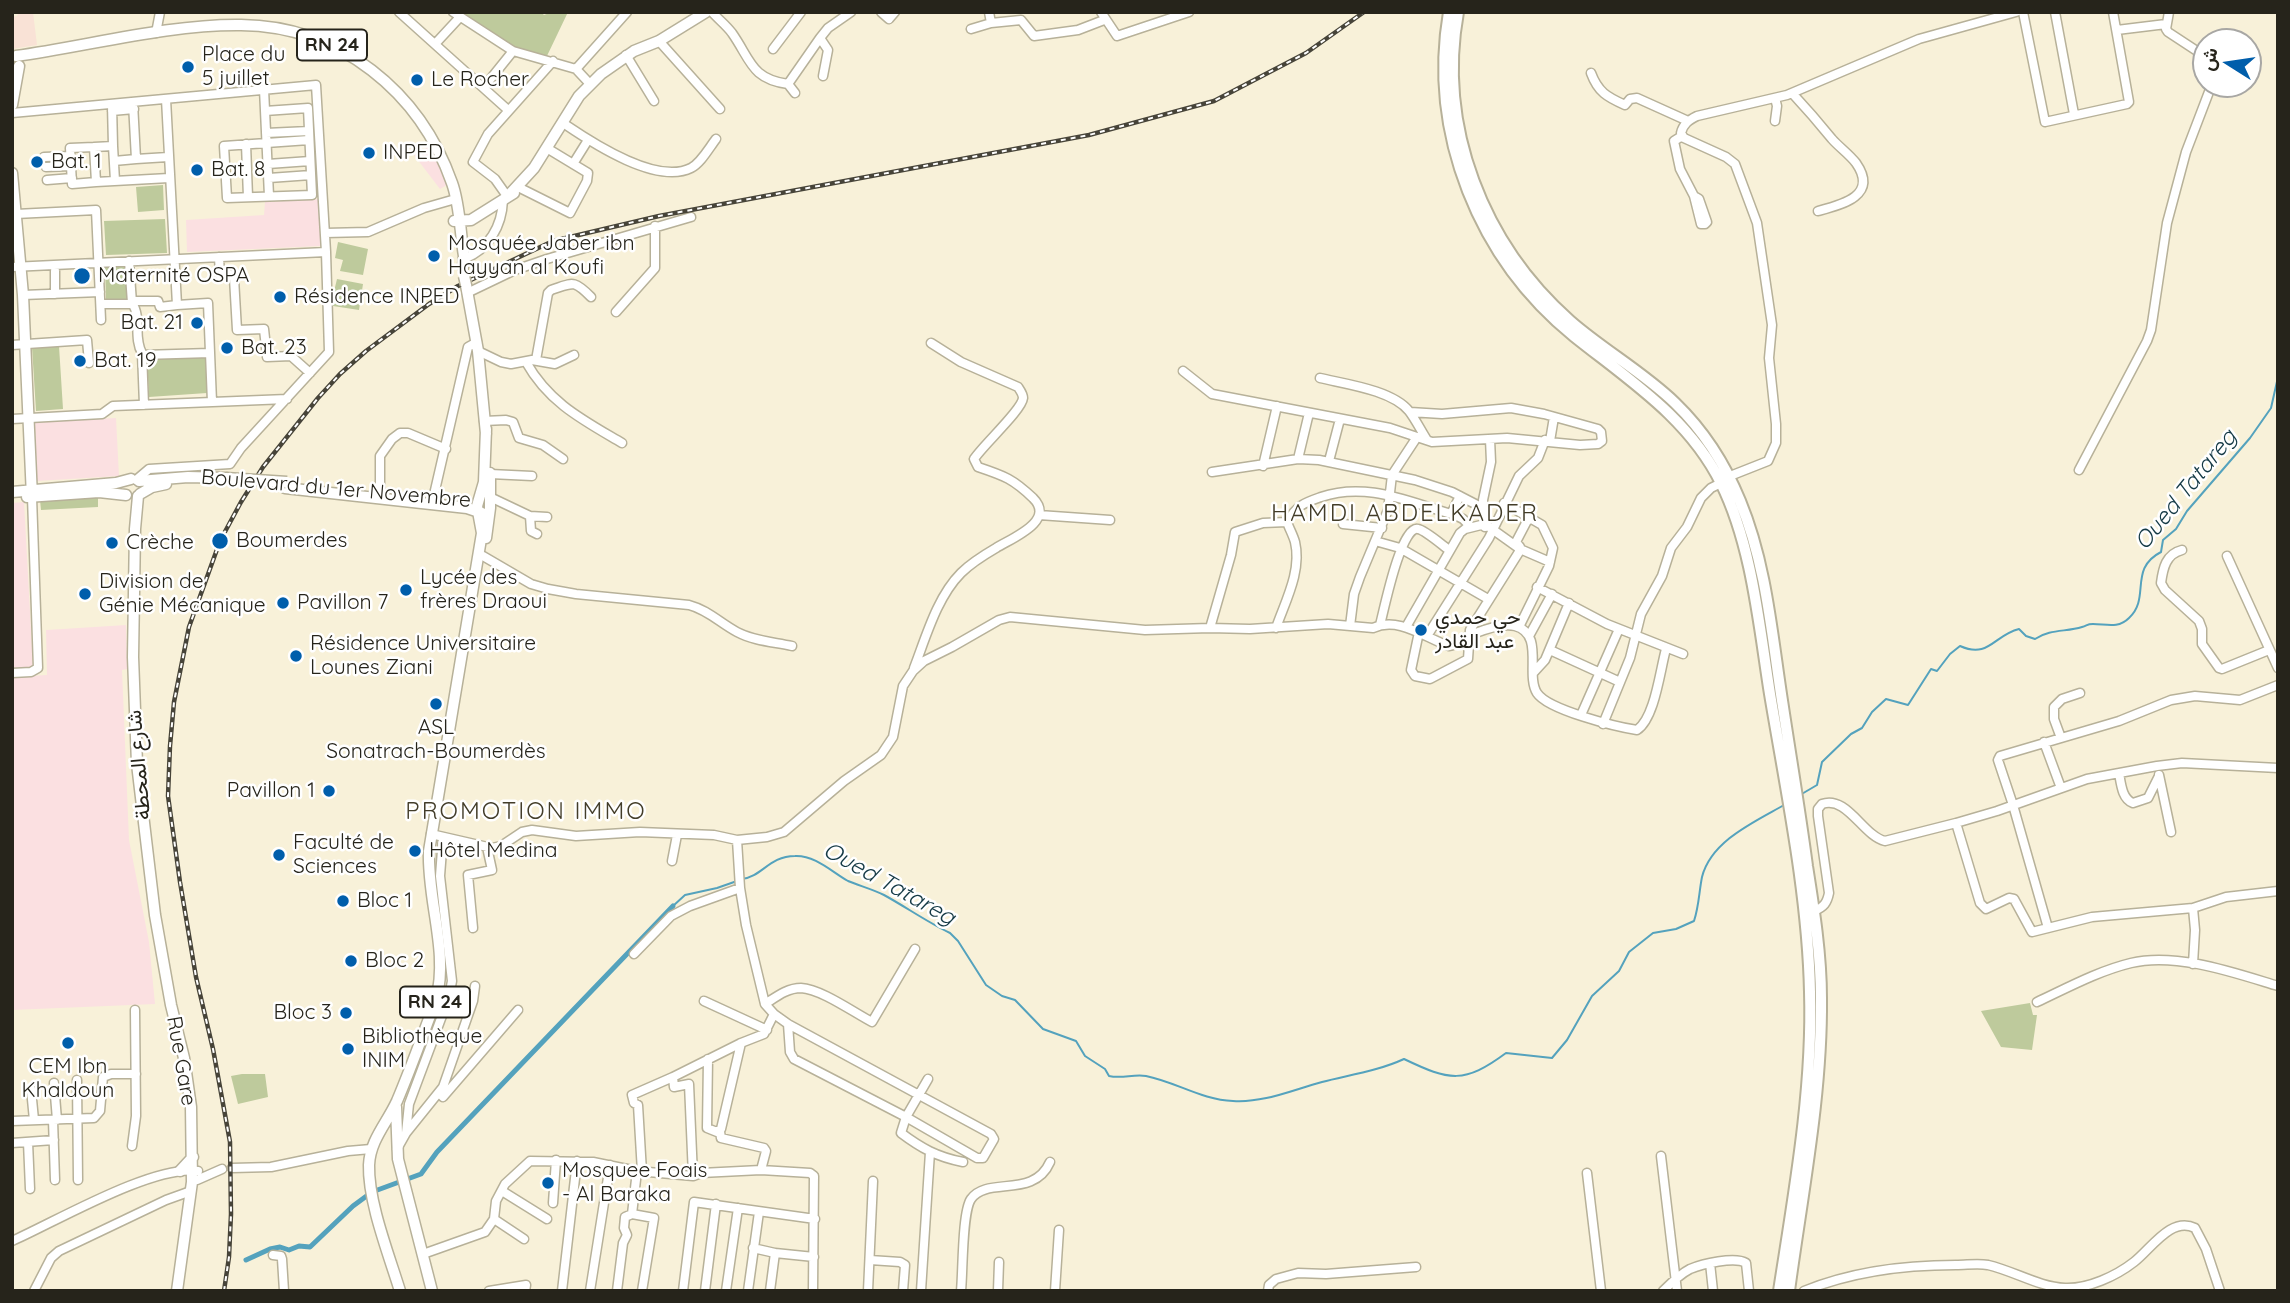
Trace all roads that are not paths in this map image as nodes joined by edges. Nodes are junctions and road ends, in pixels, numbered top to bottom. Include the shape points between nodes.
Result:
1 (159, 12) edge
2 (399, 12) edge
3 (627, 12) edge
4 (706, 12) edge
5 (712, 12) edge
6 (802, 12) edge
7 (850, 12) edge
8 (881, 12) edge
9 (895, 12) edge
10 (989, 12) edge
11 (1189, 12) edge
12 (1449, 12) edge
13 (1458, 12) edge
14 (2016, 12) edge
15 (2024, 12) edge
16 (2055, 12) edge
17 (2113, 12) edge
18 (2169, 12) edge
19 (457, 15) edge
20 (1103, 16) edge
21 (991, 23) junction
22 (2166, 24) junction
23 (971, 29) dead end
24 (2117, 30) junction
25 (156, 33) junction
26 (820, 38) junction
27 (659, 41) junction
28 (435, 44) junction
29 (2192, 48) edge
30 (773, 49) dead end
31 (513, 51) junction
32 (626, 55) junction
33 (553, 61) junction
34 (16, 62) edge
35 (1448, 68) junction
36 (576, 69) junction
37 (1591, 73) dead end
38 (823, 76) dead end
39 (788, 85) junction
40 (484, 87) junction
41 (588, 87) junction
42 (264, 89) junction
43 (794, 93) dead end
44 (1792, 93) junction
45 (1775, 98) junction
46 (2206, 98) edge
47 (166, 99) junction
48 (654, 100) dead end
49 (12, 105) edge
50 (133, 106) junction
51 (112, 108) junction
52 (720, 109) dead end
53 (508, 110) junction
54 (265, 111) junction
55 (12, 113) edge
56 (2074, 114) junction
57 (1688, 121) junction
58 (1775, 121) dead end
59 (566, 125) junction
60 (266, 133) junction
61 (309, 135) junction
62 (1682, 136) junction
63 (716, 139) dead end
64 (588, 140) junction
65 (267, 143) junction
66 (246, 145) junction
67 (113, 146) junction
68 (94, 147) junction
69 (550, 150) junction
70 (71, 156) junction
71 (44, 157) dead end
72 (168, 157) junction
73 (136, 159) junction
74 (114, 161) junction
75 (310, 161) junction
76 (268, 164) junction
77 (573, 164) junction
78 (71, 166) junction
79 (46, 167) dead end
80 (12, 173) edge
81 (311, 175) junction
82 (72, 178) junction
83 (169, 178) junction
84 (269, 178) junction
85 (47, 180) dead end
86 (116, 181) junction
87 (96, 182) junction
88 (520, 188) junction
89 (270, 196) junction
90 (507, 196) junction
91 (1694, 196) dead end
92 (248, 197) junction
93 (454, 202) junction
94 (1818, 211) dead end
95 (16, 214) junction
96 (467, 217) junction
97 (691, 217) dead end
98 (655, 226) junction
99 (325, 233) junction
100 (462, 246) junction
101 (326, 252) junction
102 (219, 257) junction
103 (175, 259) junction
104 (129, 261) junction
105 (99, 262) junction
106 (16, 266) edge
107 (55, 271) dead end
108 (465, 276) junction
109 (100, 292) junction
110 (52, 294) junction
111 (23, 295) junction
112 (591, 296) dead end
113 (133, 303) junction
114 (100, 304) junction
115 (48, 305) dead end
116 (177, 305) junction
117 (616, 312) dead end
118 (101, 320) dead end
119 (931, 343) dead end
120 (24, 344) junction
121 (12, 345) edge
122 (477, 346) junction
123 (210, 353) junction
124 (142, 355) junction
125 (574, 355) dead end
126 (531, 361) junction
127 (89, 363) dead end
128 (1183, 371) dead end
129 (310, 373) junction
130 (1320, 378) dead end
131 (287, 399) junction
132 (212, 402) junction
133 (144, 405) junction
134 (1277, 406) junction
135 (1410, 412) junction
136 (1309, 413) junction
137 (1554, 417) junction
138 (28, 418) junction
139 (12, 419) edge
140 (1340, 419) junction
141 (485, 425) junction
142 (1417, 437) junction
143 (1490, 439) junction
144 (1427, 440) junction
145 (1548, 440) junction
146 (622, 443) dead end
147 (446, 449) junction
148 (563, 459) dead end
149 (1298, 459) junction
150 (1329, 461) junction
151 (1263, 466) junction
152 (2079, 470) dead end
153 (1212, 472) dead end
154 (490, 474) junction
155 (1392, 475) junction
156 (532, 476) dead end
157 (135, 480) junction
158 (1725, 480) junction
159 (226, 481) junction
160 (286, 485) junction
161 (380, 492) junction
162 (32, 493) junction
163 (12, 495) edge
164 (133, 495) junction
165 (1391, 495) junction
166 (1460, 496) junction
167 (433, 499) junction
168 (490, 499) junction
169 (478, 500) junction
170 (1504, 503) junction
171 (1483, 508) junction
172 (478, 512) junction
173 (1451, 514) junction
174 (490, 515) junction
175 (1039, 515) junction
176 (530, 516) junction
177 (547, 517) dead end
178 (1532, 518) junction
179 (1111, 520) dead end
180 (1287, 522) junction
181 (1343, 524) dead end
182 (1485, 524) junction
183 (1471, 527) junction
184 (1382, 528) junction
185 (1492, 530) junction
186 (537, 534) dead end
187 (1487, 540) junction
188 (1375, 541) junction
189 (1519, 547) junction
190 (1400, 548) junction
191 (1449, 550) junction
192 (2182, 550) dead end
193 (483, 556) junction
194 (2227, 556) dead end
195 (1550, 562) junction
196 (1438, 570) junction
197 (1460, 582) junction
198 (1537, 587) junction
199 (1552, 594) junction
200 (1488, 599) junction
201 (1569, 603) junction
202 (1380, 625) junction
203 (1350, 626) junction
204 (1406, 627) junction
205 (1519, 627) junction
206 (1210, 628) junction
207 (1276, 628) junction
208 (1619, 629) junction
209 (1423, 634) junction
210 (1471, 634) junction
211 (1529, 636) junction
212 (1636, 637) junction
213 (792, 646) dead end
214 (1666, 649) junction
215 (1550, 650) junction
216 (2269, 650) junction
217 (1683, 654) dead end
218 (2278, 668) edge
219 (913, 671) junction
220 (1534, 672) junction
221 (12, 673) edge
222 (1600, 673) junction
223 (1620, 682) junction
224 (2278, 685) edge
225 (2080, 693) dead end
226 (1581, 715) junction
227 (1604, 724) junction
228 (2061, 738) junction
229 (2044, 743) junction
230 (2157, 766) junction
231 (2278, 768) edge
232 (2119, 773) junction
233 (2159, 776) junction
234 (2061, 788) junction
235 (2013, 805) junction
236 (1956, 823) junction
237 (2171, 832) dead end
238 (677, 835) junction
239 (437, 836) junction
240 (737, 840) junction
241 (487, 847) junction
242 (672, 861) dead end
243 (740, 888) junction
244 (2278, 891) edge
245 (2193, 908) junction
246 (1814, 911) junction
247 (473, 928) dead end
248 (2048, 928) junction
249 (915, 949) dead end
250 (634, 954) dead end
251 (2193, 964) junction
252 (475, 986) dead end
253 (2278, 986) edge
254 (172, 999) junction
255 (704, 1001) dead end
256 (2037, 1002) dead end
257 (765, 1004) junction
258 (135, 1010) dead end
259 (518, 1010) dead end
260 (774, 1014) junction
261 (788, 1024) junction
262 (767, 1030) junction
263 (741, 1043) junction
264 (708, 1059) junction
265 (136, 1074) junction
266 (673, 1077) junction
267 (928, 1079) dead end
268 (77, 1080) dead end
269 (54, 1083) dead end
270 (31, 1089) dead end
271 (919, 1095) junction
272 (396, 1103) junction
273 (906, 1117) junction
274 (77, 1119) junction
275 (34, 1120) junction
276 (55, 1120) junction
277 (12, 1121) edge
278 (413, 1125) junction
279 (720, 1132) junction
280 (406, 1133) junction
281 (54, 1140) junction
282 (28, 1142) junction
283 (12, 1143) edge
284 (132, 1146) dead end
285 (371, 1149) junction
286 (930, 1152) junction
287 (397, 1154) junction
288 (1661, 1156) dead end
289 (193, 1157) junction
290 (556, 1160) junction
291 (577, 1161) junction
292 (963, 1162) dead end
293 (1050, 1162) dead end
294 (610, 1165) junction
295 (761, 1170) junction
296 (640, 1171) junction
297 (181, 1173) junction
298 (1587, 1173) dead end
299 (693, 1175) junction
300 (1039, 1177) junction
301 (55, 1180) dead end
302 (78, 1180) dead end
303 (873, 1181) dead end
304 (194, 1182) junction
305 (1040, 1188) dead end
306 (30, 1189) dead end
307 (502, 1191) junction
308 (553, 1203) dead end
309 (716, 1204) junction
310 (738, 1208) junction
311 (759, 1212) junction
312 (632, 1214) junction
313 (494, 1219) junction
314 (547, 1219) dead end
315 (815, 1219) junction
316 (1059, 1230) dead end
317 (524, 1239) dead end
318 (12, 1241) edge
319 (753, 1248) junction
320 (775, 1253) junction
321 (423, 1254) junction
322 (273, 1255) dead end
323 (814, 1257) junction
324 (870, 1260) junction
325 (999, 1262) dead end
326 (1710, 1263) junction
327 (1416, 1267) dead end
328 (1673, 1286) edge
329 (1827, 1287) edge
330 (34, 1291) edge
331 (179, 1291) edge
332 (284, 1291) edge
333 (400, 1291) edge
334 (432, 1291) edge
335 (489, 1291) edge
336 (525, 1291) edge
337 (562, 1291) edge
338 (590, 1291) edge
339 (617, 1291) edge
340 (642, 1291) edge
341 (683, 1291) edge
342 (705, 1291) edge
343 (726, 1291) edge
344 (748, 1291) edge
345 (771, 1291) edge
346 (813, 1291) edge
347 (867, 1291) edge
348 (903, 1291) edge
349 (922, 1291) edge
350 (961, 1291) edge
351 (998, 1291) edge
352 (1055, 1291) edge
353 (1268, 1291) edge
354 (1601, 1291) edge
355 (1662, 1291) edge
356 (1713, 1291) edge
357 (1749, 1291) edge
358 (1779, 1291) edge
359 (1789, 1291) edge
360 (1805, 1291) edge
361 (2220, 1291) edge

1 - 25 street
2 - 28 street
3 - 36 street
4 - 27 main road
5 - 39 street via 731,31 753,68 772,82
6 - 30 street
7 - 26 street
8 - 9 street via 889,19
10 - 21 street
11 - 20 street via 1117,36
12 - 35 highway
13 - 35 highway
14 - 44 street via 1919,39
15 - 56 street via 2043,120
16 - 56 street
17 - 24 street
18 - 22 street
19 - 28 street
19 - 31 street
20 - 21 street via 1077,30 1034,36 1021,20
21 - 23 street
22 - 24 street
22 - 29 street via 2168,32
24 - 56 street via 2129,102
25 - 34 main road, RN 24 via 46,51
25 - 93 main road, RN 24 via 265,26 311,37 356,58 397,91 426,128 448,176
26 - 38 street via 828,50
26 - 39 street
27 - 32 main road
27 - 52 street
28 - 40 street
31 - 33 street
31 - 40 street
32 - 41 main road
32 - 48 street
33 - 36 street
33 - 53 street
34 - 49 main road
35 - 158 highway via 1465,153 1479,198 1501,241 1542,294 1572,322 1675,402 1706,437
36 - 41 street
37 - 57 street via 1600,92 1622,104 1637,98
39 - 43 street
40 - 53 street
41 - 59 main road
41 - 90 main road via 534,168
42 - 47 street
42 - 54 street
42 - 99 street via 316,85
44 - 45 street
44 - 94 street via 1856,164 1862,181 1861,190 1846,204
45 - 57 street
45 - 58 street
46 - 152 street via 2172,201 2151,330
47 - 50 street
47 - 72 street
50 - 51 street
50 - 73 street
51 - 55 street
51 - 67 street
53 - 90 street via 473,162 495,178
54 - 60 street
54 - 61 street via 308,108
57 - 62 street
59 - 64 street
59 - 69 main road
60 - 61 street
60 - 65 street
61 - 65 street
61 - 75 street
62 - 91 street via 1675,140 1677,158
62 - 158 street via 1736,166 1757,223 1770,304 1776,443 1769,461
63 - 64 street via 694,166 677,173 632,163
64 - 77 street
65 - 66 street
65 - 76 street
66 - 92 street
66 - 92 street via 224,146 227,198
67 - 68 street
67 - 74 street
68 - 70 street via 70,148
68 - 87 street
69 - 77 street
69 - 88 main road
70 - 71 street
70 - 78 street
72 - 73 street
72 - 83 street
73 - 74 street
74 - 86 street
75 - 76 street
75 - 81 street
76 - 84 street
77 - 88 street via 589,173 570,213
78 - 79 street
78 - 82 street
80 - 95 main road
81 - 84 street
81 - 89 street via 312,195
82 - 85 street
82 - 87 street via 72,184
83 - 86 street
83 - 103 street
84 - 89 street
86 - 87 street
88 - 90 main road
89 - 92 street
90 - 96 main road
90 - 108 street via 492,237
93 - 96 main road
93 - 99 street via 424,208 368,232
95 - 105 street via 96,210
95 - 106 main road
96 - 100 main road, RN 24
96 - 100 main road
96 - 108 main road, RN 24 via 461,264
97 - 98 street
98 - 108 street via 515,270
98 - 117 street via 655,268
99 - 101 street
100 - 108 main road, RN 24
101 - 102 street
101 - 129 street via 329,352
102 - 103 street
102 - 129 street via 220,276 234,278 237,330 264,329 267,357 291,356
103 - 104 street
103 - 116 street
104 - 105 street
104 - 113 street
105 - 106 street
105 - 109 street
106 - 111 main road
107 - 110 street
108 - 122 main road, RN 24
109 - 110 street
109 - 114 street
110 - 111 street
110 - 115 street
111 - 120 main road
112 - 126 street via 574,283 551,290
113 - 114 street
113 - 116 street
113 - 124 street
114 - 118 street
116 - 123 street via 208,303
119 - 175 street via 1018,387 1022,401 974,459 978,467 1006,476 1022,488 1040,505
120 - 121 street
120 - 127 street via 87,340
120 - 138 main road
122 - 126 street via 501,362
122 - 141 main road, RN 24
122 - 147 street via 468,347
123 - 124 street
123 - 132 street
124 - 133 street
125 - 126 street via 555,364
126 - 146 street via 533,374 558,404
128 - 134 street via 1212,394
129 - 131 street
130 - 135 street via 1380,394
131 - 132 street
131 - 157 street via 230,464 149,469
132 - 133 street
133 - 138 street via 113,406 102,414
134 - 136 street
134 - 151 street
135 - 137 street via 1505,408
135 - 144 street
136 - 140 street
136 - 149 street
137 - 145 street
137 - 145 street via 1598,429 1602,441 1580,445
138 - 139 street
138 - 162 main road
140 - 142 street
140 - 150 street
141 - 148 street via 513,422 519,438 543,445
141 - 154 main road, RN 24
141 - 169 main road, RN 24 via 484,482
142 - 144 street
142 - 155 street
143 - 144 street
143 - 145 street
143 - 171 street
145 - 170 street
147 - 161 street via 400,433 380,456
147 - 167 street
149 - 150 street
149 - 151 street
150 - 155 street
151 - 153 street
154 - 156 street
154 - 168 main road, RN 24
155 - 165 street
155 - 166 street
157 - 159 main road, Boulevard du 1er Novembre via 188,477
157 - 162 main road, Boulevard du 1er Novembre
157 - 164 main road via 142,487
157 - 164 main road via 124,485
158 - 212 street via 1701,498 1671,548 1641,614
158 - 246 highway via 1742,504 1758,557
158 - 358 highway via 1752,586 1807,936 1808,1060
159 - 160 main road, Boulevard du 1er Novembre
159 - 164 main road, Boulevard du 1er Novembre via 175,483
160 - 161 main road, Boulevard du 1er Novembre
160 - 172 main road, Boulevard du 1er Novembre
161 - 167 main road, Boulevard du 1er Novembre
162 - 163 main road, Boulevard du 1er Novembre
162 - 164 main road, Boulevard du 1er Novembre
162 - 221 street via 38,668
164 - 254 main road, شارع المحطة via 135,737 155,915
165 - 173 street
165 - 180 street via 1358,490 1334,493 1303,503
165 - 184 street
166 - 171 street
166 - 173 street
167 - 169 main road, Boulevard du 1er Novembre
168 - 169 main road, Boulevard du 1er Novembre
168 - 174 main road, RN 24
168 - 176 street
169 - 172 main road, RN 24
170 - 178 street
170 - 185 street
171 - 182 street
172 - 174 main road, Boulevard du 1er Novembre
172 - 239 main road, RN 24 via 482,529
173 - 183 street
174 - 193 main road, RN 24
175 - 179 street
175 - 219 street via 1034,525 960,573 946,594
176 - 177 street
176 - 186 street via 531,531
178 - 189 street via 1516,542
178 - 195 street via 1551,542
180 - 206 street via 1263,523 1235,532
180 - 207 street via 1296,545 1295,568
181 - 184 street
182 - 183 street
182 - 185 street
182 - 187 street
183 - 191 street via 1460,533
184 - 188 street
185 - 187 street
185 - 189 street
187 - 197 street
188 - 190 street
188 - 203 street via 1354,594
189 - 195 street
189 - 200 street
190 - 191 street via 1416,528
190 - 196 street
190 - 202 street
191 - 196 street
192 - 216 street via 2167,560 2162,586 2199,621 2202,644 2219,668
193 - 213 street via 548,589 703,608 737,632
193 - 239 main road, RN 24
194 - 216 street
195 - 198 street
196 - 197 street
196 - 204 street
197 - 200 street
197 - 209 street
198 - 199 street
198 - 205 street
199 - 201 street
199 - 211 street
200 - 210 street
201 - 208 street
201 - 215 street
202 - 203 street
202 - 204 street
203 - 207 street
204 - 209 street
205 - 210 street
205 - 211 street
206 - 207 street
206 - 219 street via 1145,630 1010,617
208 - 212 street
208 - 222 street
209 - 210 street via 1449,646
209 - 210 street via 1411,672 1426,679 1466,661
211 - 220 street
212 - 214 street
212 - 223 street
214 - 217 street
214 - 227 street via 1642,727
215 - 220 street
215 - 222 street
216 - 218 street
219 - 240 street via 903,686 893,737 881,755 783,832
220 - 226 street via 1535,690 1541,697
222 - 223 street
222 - 226 street
223 - 227 street
224 - 228 street via 2240,700 2195,696 2171,700
225 - 228 street via 2054,707
226 - 227 street
228 - 229 street
229 - 234 street
229 - 235 street via 1999,757
230 - 231 street
230 - 232 street
230 - 233 street
232 - 233 street via 2123,792 2133,803 2148,797
232 - 234 street
233 - 237 street
234 - 235 street
235 - 236 street
235 - 248 street
236 - 246 street via 1885,842 1840,807 1822,804 1818,816 1829,893 1822,908
236 - 248 street via 1983,908 2014,899 2032,931
238 - 240 street
238 - 241 street via 576,836 532,830 501,846
238 - 242 street
239 - 241 street
239 - 272 main road, RN 24 via 432,895 440,983
239 - 280 street via 452,981 409,1104
240 - 243 street
241 - 247 street via 492,870 468,875
243 - 250 street via 671,916
243 - 257 street
244 - 245 street via 2226,897
245 - 248 street via 2092,916
245 - 251 street
246 - 359 highway via 1820,1031 1807,1170
249 - 257 street via 872,1022 800,988 785,991
251 - 253 street
251 - 256 street via 2133,963
252 - 278 street via 443,1087
254 - 289 main road, Rue Gare via 189,1087
254 - 304 main road, Rue Gare via 190,1070
255 - 262 street
257 - 260 street
258 - 265 street
259 - 278 street via 426,1116
260 - 261 street
260 - 262 street
261 - 271 street
261 - 273 street via 794,1059
262 - 263 street
263 - 264 street
263 - 279 street
264 - 266 street
264 - 279 street via 707,1128
265 - 274 street via 103,1077 100,1111 94,1118
265 - 284 street
266 - 296 street via 632,1095 638,1105
266 - 299 street via 674,1087 689,1084
267 - 271 street
268 - 274 street
269 - 276 street
270 - 275 street
271 - 273 street
271 - 273 street via 991,1134 983,1158
272 - 285 main road, RN 24
272 - 287 main road, RN 24
273 - 286 street via 901,1133
274 - 276 street
274 - 302 street
275 - 276 street
275 - 277 street
276 - 281 street
278 - 280 street
279 - 295 street via 721,1139 764,1148
280 - 287 street
281 - 282 street
281 - 301 street
282 - 283 street
282 - 306 street
285 - 304 street via 271,1167 227,1168
285 - 333 main road, RN 24 via 370,1183
286 - 292 street
286 - 349 street
287 - 321 main road, RN 24
288 - 328 street
289 - 297 main road
289 - 304 main road, Rue Gare
290 - 291 street
290 - 307 street via 530,1161
290 - 308 street
291 - 294 street
291 - 337 street
293 - 300 street
294 - 296 street
294 - 338 street
295 - 299 street
295 - 315 street via 814,1176
296 - 299 street
296 - 312 street
297 - 304 main road
297 - 318 street via 124,1188
298 - 354 street
300 - 305 street
300 - 350 street via 973,1197 966,1220
303 - 324 street
304 - 330 street via 59,1251
304 - 331 main road, Rue Gare
307 - 313 street
307 - 314 street
309 - 310 street
309 - 341 street via 694,1202
309 - 342 street
310 - 311 street
310 - 343 street
311 - 315 street
311 - 319 street
312 - 339 street via 625,1217
312 - 340 street via 654,1218
313 - 317 street
313 - 321 street via 485,1232
315 - 323 street
316 - 352 street
319 - 320 street
319 - 344 street
320 - 323 street
320 - 345 street
321 - 334 main road, RN 24
322 - 332 street via 282,1259
323 - 346 street
324 - 347 street
324 - 348 street via 905,1265
325 - 351 street
326 - 328 street via 1690,1269
326 - 356 street
326 - 357 street via 1744,1261
327 - 353 street via 1298,1273 1276,1279
328 - 355 street
329 - 360 street
329 - 361 street via 1848,1276 1891,1268 1986,1265 2065,1289 2118,1272 2174,1228 2188,1225 2195,1228 2206,1249
335 - 336 street via 526,1285

